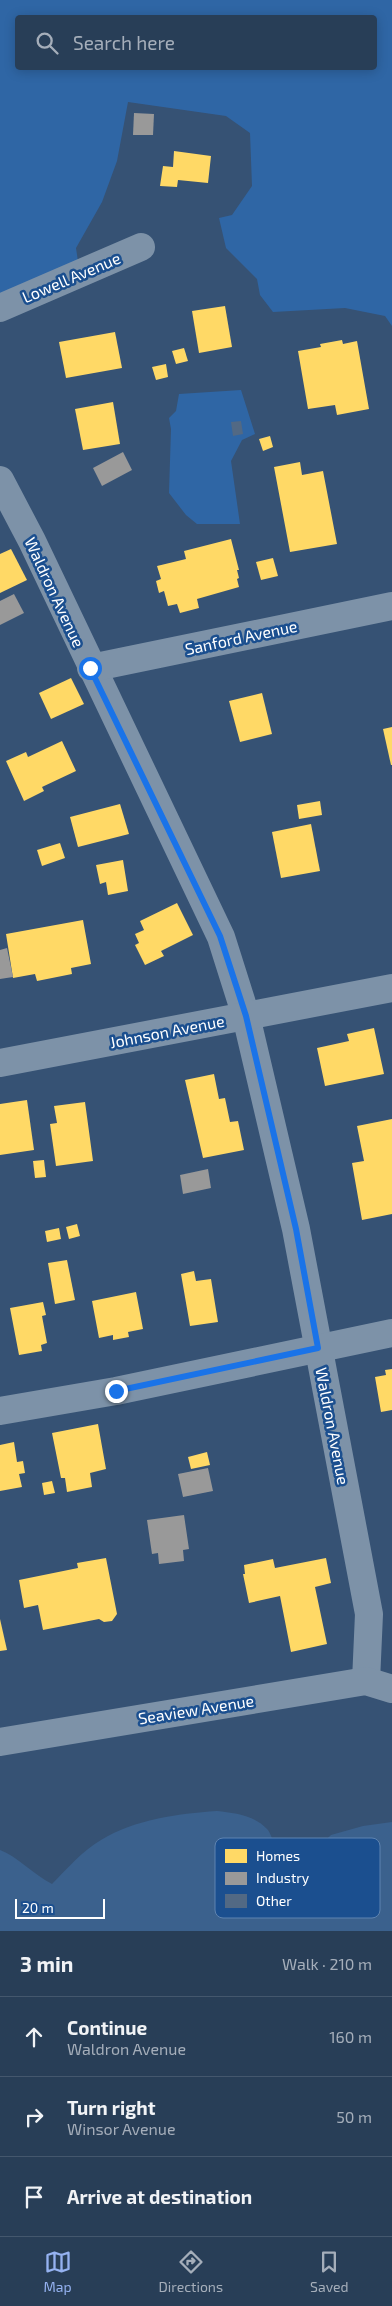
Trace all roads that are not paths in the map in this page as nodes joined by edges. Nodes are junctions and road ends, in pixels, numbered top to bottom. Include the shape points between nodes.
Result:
1 (141, 247) dead end
2 (0, 308) edge
3 (0, 480) edge
4 (392, 606) edge
5 (90, 668) junction
6 (392, 988) edge
7 (246, 1016) junction
8 (0, 1063) edge
9 (392, 1333) edge
10 (318, 1348) junction
11 (0, 1411) edge
12 (366, 1681) junction
13 (392, 1689) edge
14 (0, 1742) edge

1 - 2 street, Lowell Avenue
3 - 5 street, Waldron Avenue via 32,541
4 - 5 street, Sanford Avenue
5 - 7 street, Waldron Avenue via 220,936
6 - 7 street, Johnson Avenue
7 - 8 street, Johnson Avenue
7 - 10 street, Waldron Avenue via 296,1229
9 - 10 street
10 - 11 street via 116,1391
10 - 12 street, Waldron Avenue via 369,1614
12 - 13 street, Seaview Avenue
12 - 14 street, Seaview Avenue

